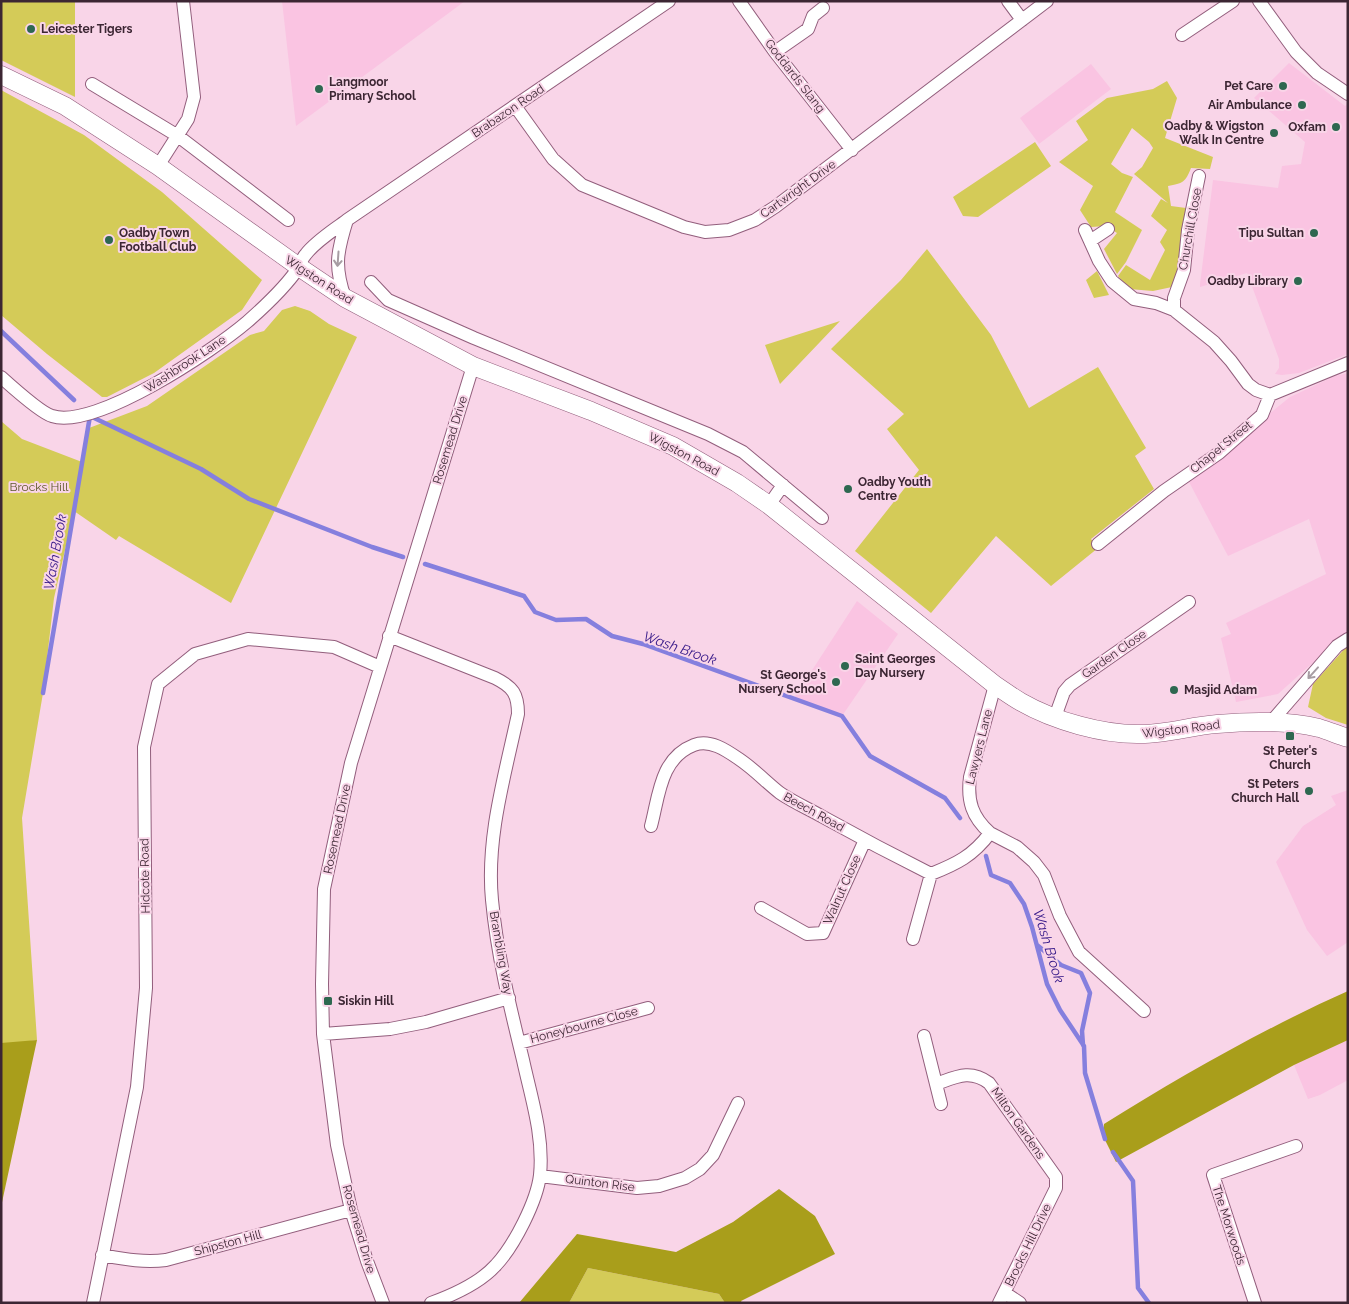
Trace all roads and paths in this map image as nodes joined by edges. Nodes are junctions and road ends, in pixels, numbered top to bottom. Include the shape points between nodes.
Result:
1 (184, 1) edge
2 (668, 1) edge
3 (739, 1) edge
4 (1008, 1) edge
5 (1047, 1) edge
6 (1232, 1) edge
7 (1259, 1) edge
8 (822, 8) dead end
9 (1022, 20) junction
10 (1182, 35) dead end
11 (775, 52) junction
12 (1, 75) edge
13 (92, 84) dead end
14 (1348, 94) edge
15 (515, 106) junction
16 (178, 136) junction
17 (852, 150) junction
18 (158, 166) junction
19 (1199, 176) dead end
20 (288, 220) dead end
21 (347, 220) junction
22 (1108, 229) dead end
23 (298, 267) junction
24 (371, 282) dead end
25 (345, 298) junction
26 (1174, 310) junction
27 (1348, 364) edge
28 (473, 366) junction
29 (1, 377) edge
30 (599, 389) junction
31 (1270, 395) junction
32 (591, 411) junction
33 (783, 485) junction
34 (769, 505) junction
35 (822, 518) dead end
36 (1098, 544) dead end
37 (1189, 602) dead end
38 (389, 636) junction
39 (1348, 639) edge
40 (380, 666) junction
41 (996, 685) junction
42 (1055, 717) junction
43 (1271, 722) junction
44 (1348, 738) edge
45 (651, 826) dead end
46 (990, 834) junction
47 (864, 840) junction
48 (931, 874) junction
49 (762, 908) dead end
50 (913, 940) dead end
51 (509, 998) junction
52 (648, 1008) dead end
53 (1144, 1011) dead end
54 (323, 1034) junction
55 (924, 1036) dead end
56 (519, 1043) junction
57 (936, 1084) junction
58 (738, 1103) dead end
59 (941, 1104) dead end
60 (1296, 1146) dead end
61 (540, 1176) junction
62 (1056, 1188) joint
63 (351, 1210) junction
64 (102, 1255) junction
65 (1002, 1298) edge
66 (92, 1303) edge
67 (383, 1303) edge
68 (431, 1303) edge
69 (1020, 1303) edge
70 (1255, 1303) edge

1 - 16 street via 194,97 188,119
2 - 15 street, Brabazon Road
3 - 11 street, Goddards Slang
4 - 9 street
5 - 9 street, Cartwright Drive
6 - 10 street
7 - 14 street via 1296,52 1317,73
8 - 11 street via 813,16 808,29
9 - 17 street, Cartwright Drive
11 - 17 street, Goddards Slang
12 - 18 main road, Wigston Road via 65,106
13 - 16 street
15 - 17 street, Cartwright Drive via 553,159 582,185 684,227 705,232 729,230 755,220
15 - 21 street, Brabazon Road
16 - 18 street
16 - 20 street
18 - 23 main road, Wigston Road
19 - 26 street, Churchill Close
21 - 23 street, Brabazon Road via 305,254
21 -> 25 street via 337,265
22 - 26 street via 1088,235 1112,281 1134,299
23 - 25 main road, Wigston Road
23 - 29 street, Washbrook Lane via 263,307 228,336 154,386 82,416 66,419 51,416
24 - 30 street, Wigston Road via 388,300
25 - 28 main road, Wigston Road
26 - 31 street via 1214,342 1248,384
27 - 31 street
28 - 32 main road, Wigston Road
28 - 38 street, Rosemead Drive
30 - 32 street
30 - 33 street, Wigston Road via 743,452
31 - 36 street, Chapel Street via 1262,414 1226,446
32 - 34 main road, Wigston Road via 673,446
33 - 34 street
33 - 35 street, Wigston Road
34 - 41 main road, Wigston Road
37 - 42 street, Garden Close via 1070,685
38 - 40 street, Rosemead Drive
38 - 51 street, Brambling Way via 496,678 515,692 518,714 490,862 497,940
39 -> 43 street via 1337,646
40 - 54 street, Rosemead Drive via 351,763 324,889
40 - 64 street, Hidcote Road via 334,646 248,640 195,654 158,684 144,747 146,988 138,1077
41 - 42 main road, Wigston Road via 1021,702
41 - 46 street, Lawyers Lane via 968,792 976,816
42 - 43 main road, Wigston Road via 1110,731 1140,734 1214,724
43 - 44 main road, Wigston Road via 1319,728
45 - 47 street, Beech Road via 664,774 672,762 694,745 708,743 724,748 780,793
46 - 48 street via 970,855
46 - 53 street via 1017,847 1034,862 1044,875 1079,952
47 - 48 street, Beech Road
47 - 49 street, Walnut Close via 823,933 807,934
48 - 50 street
51 - 54 street via 390,1029
51 - 56 street, Brambling Way
52 - 56 street, Honeybourne Close
54 - 63 street, Rosemead Drive via 337,1145
55 - 57 street
56 - 61 street, Brambling Way via 540,1140
57 - 59 street
57 - 62 street, Milton Gardens via 972,1075 989,1083 1056,1177
58 - 61 street, Quinton Rise via 713,1155 700,1169 685,1178 659,1186 637,1188
60 - 70 street, The Morwoods via 1213,1175
61 - 68 street, Brambling Way via 529,1211 496,1266 478,1280
62 - 65 street, Brocks Hill Drive
63 - 64 street, Shipston Hill via 166,1260 134,1261
63 - 67 street, Rosemead Drive
64 - 66 street, Hidcote Road
65 - 69 street

